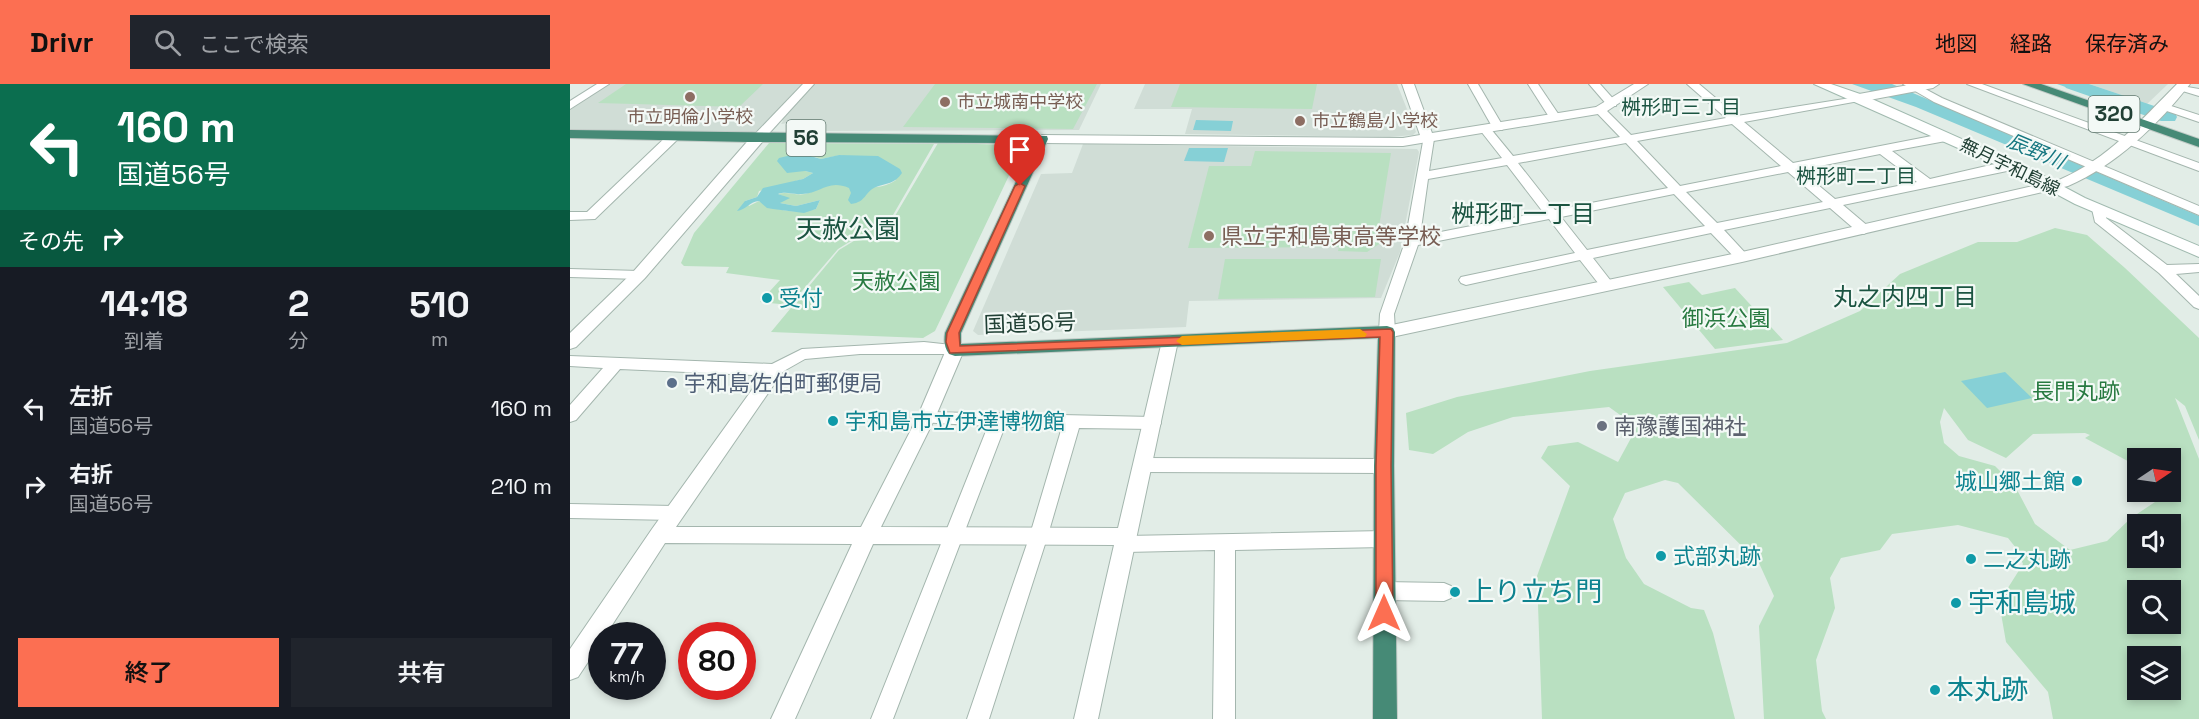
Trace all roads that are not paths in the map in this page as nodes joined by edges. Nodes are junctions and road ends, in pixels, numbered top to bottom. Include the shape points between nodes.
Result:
1 (604, 84) edge
2 (809, 84) edge
3 (1408, 84) edge
4 (1473, 84) edge
5 (1533, 84) edge
6 (1594, 84) edge
7 (1642, 84) edge
8 (1692, 84) edge
9 (1820, 84) edge
10 (1933, 84) edge
11 (1972, 84) edge
12 (2029, 84) edge
13 (2182, 86) edge
14 (1910, 87) edge
15 (2199, 93) edge
16 (1859, 98) junction
17 (570, 106) edge
18 (1606, 107) junction
19 (2154, 114) junction
20 (1555, 118) junction
21 (2199, 119) edge
22 (1734, 120) junction
23 (1492, 129) junction
24 (570, 134) edge
25 (674, 136) junction
26 (1947, 137) junction
27 (758, 138) junction
28 (1042, 139) junction
29 (1428, 139) junction
30 (1628, 140) junction
31 (2130, 141) junction
32 (2199, 143) edge
33 (1883, 150) junction
34 (1509, 160) junction
35 (2008, 165) junction
36 (2199, 167) edge
37 (1791, 168) junction
38 (2091, 171) junction
39 (1423, 176) junction
40 (1928, 184) junction
41 (2052, 186) junction
42 (1678, 190) junction
43 (1833, 203) junction
44 (2099, 209) junction
45 (2199, 211) edge
46 (1552, 215) junction
47 (570, 216) edge
48 (1714, 228) junction
49 (1864, 230) junction
50 (1412, 242) junction
51 (2199, 252) edge
52 (1584, 256) junction
53 (1742, 257) junction
54 (2199, 268) edge
55 (2164, 270) junction
56 (570, 273) edge
57 (639, 275) junction
58 (1466, 280) dead end
59 (1607, 285) junction
60 (2199, 304) edge
61 (1387, 332) junction
62 (1170, 341) junction
63 (570, 343) edge
64 (955, 350) junction
65 (570, 361) edge
66 (617, 362) junction
67 (775, 370) junction
68 (570, 416) edge
69 (927, 418) junction
70 (999, 420) junction
71 (1072, 422) junction
72 (1153, 423) junction
73 (1143, 465) junction
74 (1383, 466) junction
75 (570, 511) edge
76 (674, 513) junction
77 (658, 535) junction
78 (866, 537) junction
79 (955, 537) junction
80 (1038, 538) junction
81 (1384, 539) junction
82 (1126, 540) junction
83 (1225, 542) junction
84 (1384, 591) junction
85 (1444, 591) dead end
86 (570, 669) edge
87 (783, 719) edge
88 (882, 719) edge
89 (978, 719) edge
90 (1086, 719) edge
91 (1224, 719) edge
92 (1385, 719) edge

1 - 17 street
2 - 27 street
3 - 29 street
4 - 23 street
5 - 20 street
6 - 18 street
7 - 18 street
8 - 22 street
9 - 16 street, 無月宇和島線
10 - 14 street
11 - 31 street
12 - 19 highway, 320
13 - 15 street
13 - 19 street
14 - 16 street
14 - 38 street
16 - 22 street
16 - 26 street, 無月宇和島線
18 - 20 street
18 - 30 street
19 - 21 street
19 - 31 street
19 - 32 highway, 320
20 - 23 street
22 - 30 street
22 - 37 street
23 - 29 street
23 - 34 street
24 - 25 highway, 56
25 - 27 highway, 56
25 - 47 street via 590,216
26 - 33 street
26 - 35 street, 無月宇和島線
27 - 28 highway, 56
27 - 57 street
28 - 29 street via 1380,143
28 - 64 highway, 国道56号 via 953,333
29 - 39 street
30 - 34 street
30 - 42 street
31 - 36 street
31 - 38 street
33 - 37 street
33 - 40 street
34 - 39 street
34 - 46 street
35 - 40 street
35 - 41 street, 無月宇和島線
37 - 42 street
37 - 43 street
38 - 41 street
38 - 45 street
39 - 50 street
40 - 43 street
41 - 44 street, 無月宇和島線
41 - 49 street
42 - 46 street
42 - 48 street
43 - 48 street
43 - 49 street
44 - 51 street, 無月宇和島線
44 - 55 street via 2100,219
46 - 50 street
46 - 52 street
48 - 52 street
48 - 53 street
49 - 53 street
50 - 61 street via 1388,314
52 - 58 street
52 - 59 street
53 - 59 street
54 - 55 street
55 - 60 street
56 - 57 street
57 - 63 street
59 - 61 street
61 - 62 highway, 国道56号
61 - 74 highway
62 - 64 highway, 国道56号
62 - 72 street
64 - 67 street via 920,357 802,354
64 - 69 street
65 - 66 street
66 - 67 street
66 - 68 street
67 - 76 street
69 - 70 street
69 - 78 street
70 - 71 street
70 - 79 street
71 - 72 street
71 - 80 street
72 - 73 street
73 - 74 street
73 - 82 street
74 - 81 highway
75 - 76 street
76 - 77 street
77 - 78 street
77 - 86 street
78 - 79 street
78 - 87 street
79 - 80 street
79 - 88 street
80 - 82 street
80 - 89 street
81 - 83 street
81 - 84 highway
82 - 83 street
82 - 90 street
83 - 91 street
84 - 85 street
84 - 92 highway

